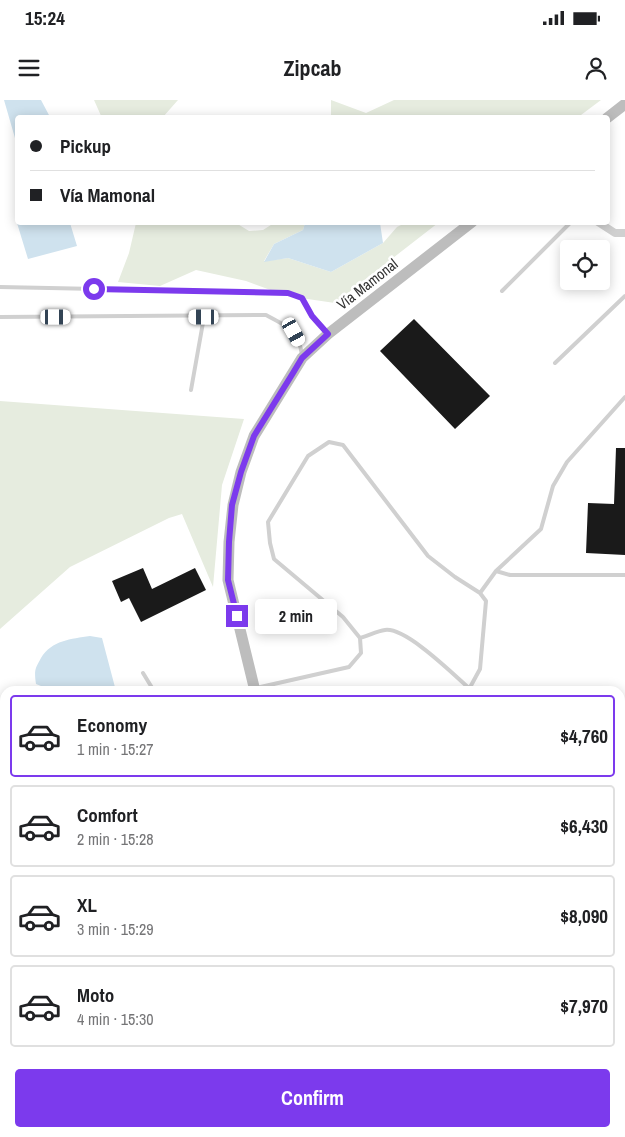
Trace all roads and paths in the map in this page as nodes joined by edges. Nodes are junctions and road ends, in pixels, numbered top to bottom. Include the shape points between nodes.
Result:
1 (625, 104) edge
2 (610, 116) edge
3 (468, 225) edge
4 (568, 225) edge
5 (603, 225) edge
6 (625, 233) edge
7 (0, 287) edge
8 (502, 291) dead end
9 (625, 296) edge
10 (0, 317) edge
11 (204, 317) junction
12 (328, 334) junction
13 (302, 358) junction
14 (555, 363) dead end
15 (191, 390) dead end
16 (625, 397) edge
17 (496, 571) junction
18 (625, 575) edge
19 (480, 593) junction
20 (360, 638) junction
21 (143, 674) dead end
22 (151, 686) edge
23 (254, 686) edge
24 (271, 686) edge
25 (465, 686) edge
26 (471, 686) edge

1 - 2 street
3 - 12 street, Vía Mamonal
4 - 8 lane
5 - 6 street via 615,233
7 - 12 lane via 288,293 302,298
9 - 14 lane
10 - 11 lane
11 - 13 lane via 266,315 291,328 300,342
11 - 15 lane
12 - 13 street, Vía Mamonal
13 - 23 street, Vía Mamonal via 254,436 232,505 228,580
16 - 17 lane via 567,462 554,486 541,529
17 - 18 lane via 510,575
17 - 19 lane
19 - 20 lane via 428,556 342,445 329,442 308,456 268,522 270,543 274,560 342,617
19 - 26 lane via 486,601 480,669
20 - 24 lane via 362,652 349,667
20 - 25 lane via 387,629 405,635
21 - 22 lane

